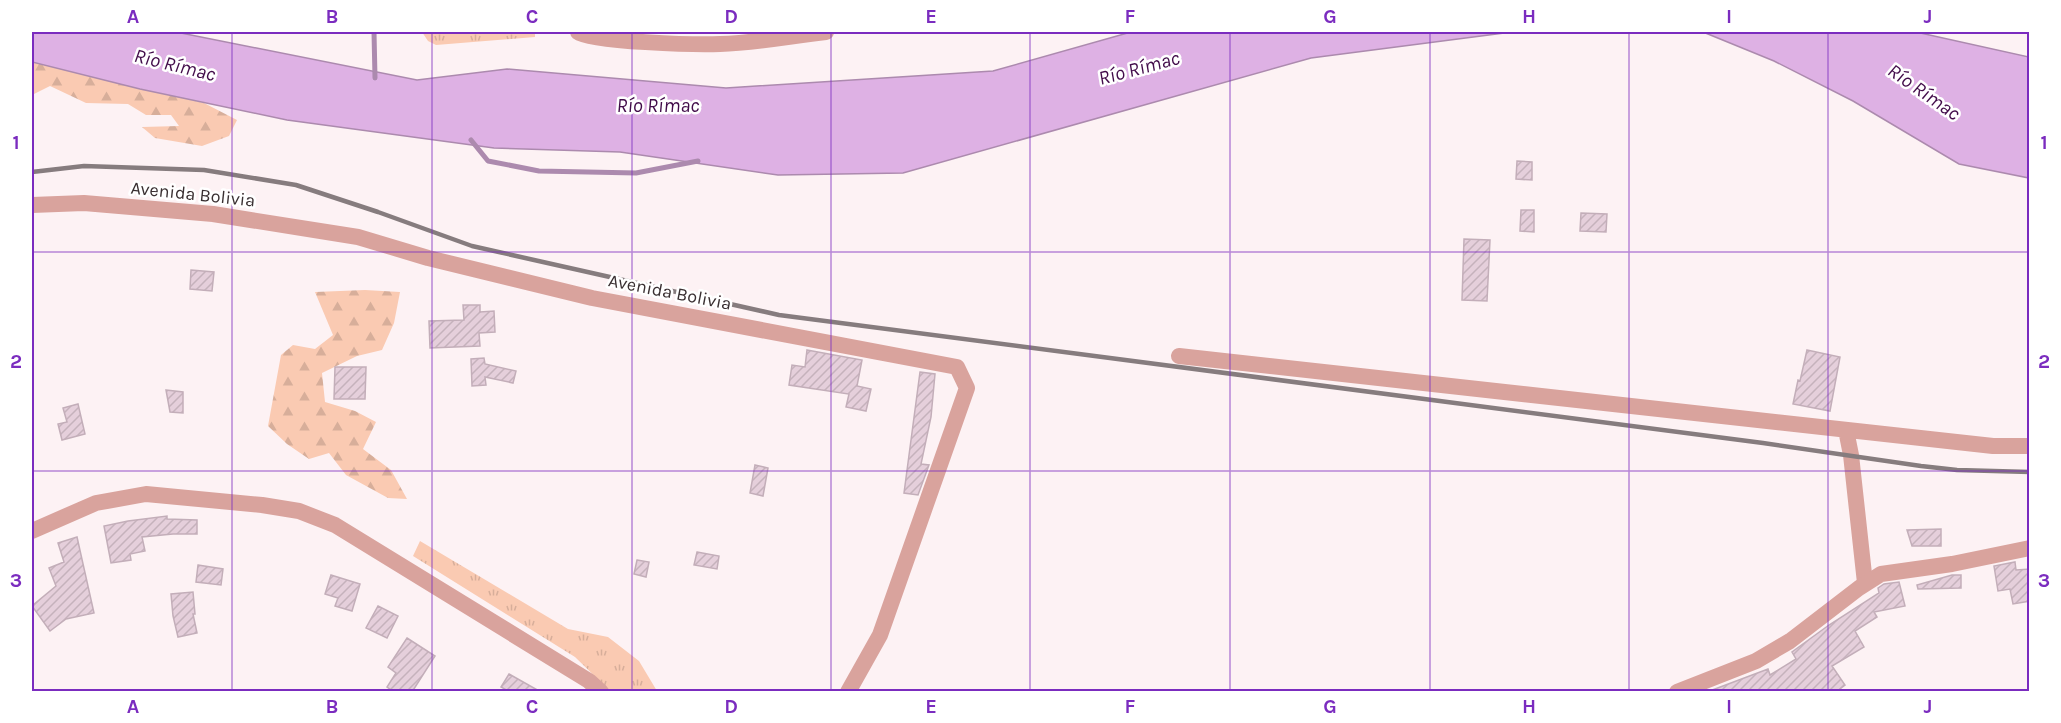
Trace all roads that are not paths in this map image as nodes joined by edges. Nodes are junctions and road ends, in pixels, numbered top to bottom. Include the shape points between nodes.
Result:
1 (578, 32) edge
2 (826, 32) edge
3 (32, 205) edge
4 (1179, 356) dead end
5 (1846, 430) junction
6 (2030, 446) edge
7 (32, 531) edge
8 (2030, 548) edge
9 (1865, 583) junction
10 (601, 692) edge
11 (848, 692) edge
12 (1677, 692) edge

1 - 2 street via 614,40 720,44
3 - 11 street, Avenida Bolivia via 84,203 213,213 358,237 592,298 957,367 967,388 880,635
4 - 5 street
5 - 6 street via 1993,446
5 - 9 street
7 - 10 street via 96,503 146,494 299,511 335,525
8 - 9 street via 1881,574
9 - 12 street via 1790,641 1756,661

